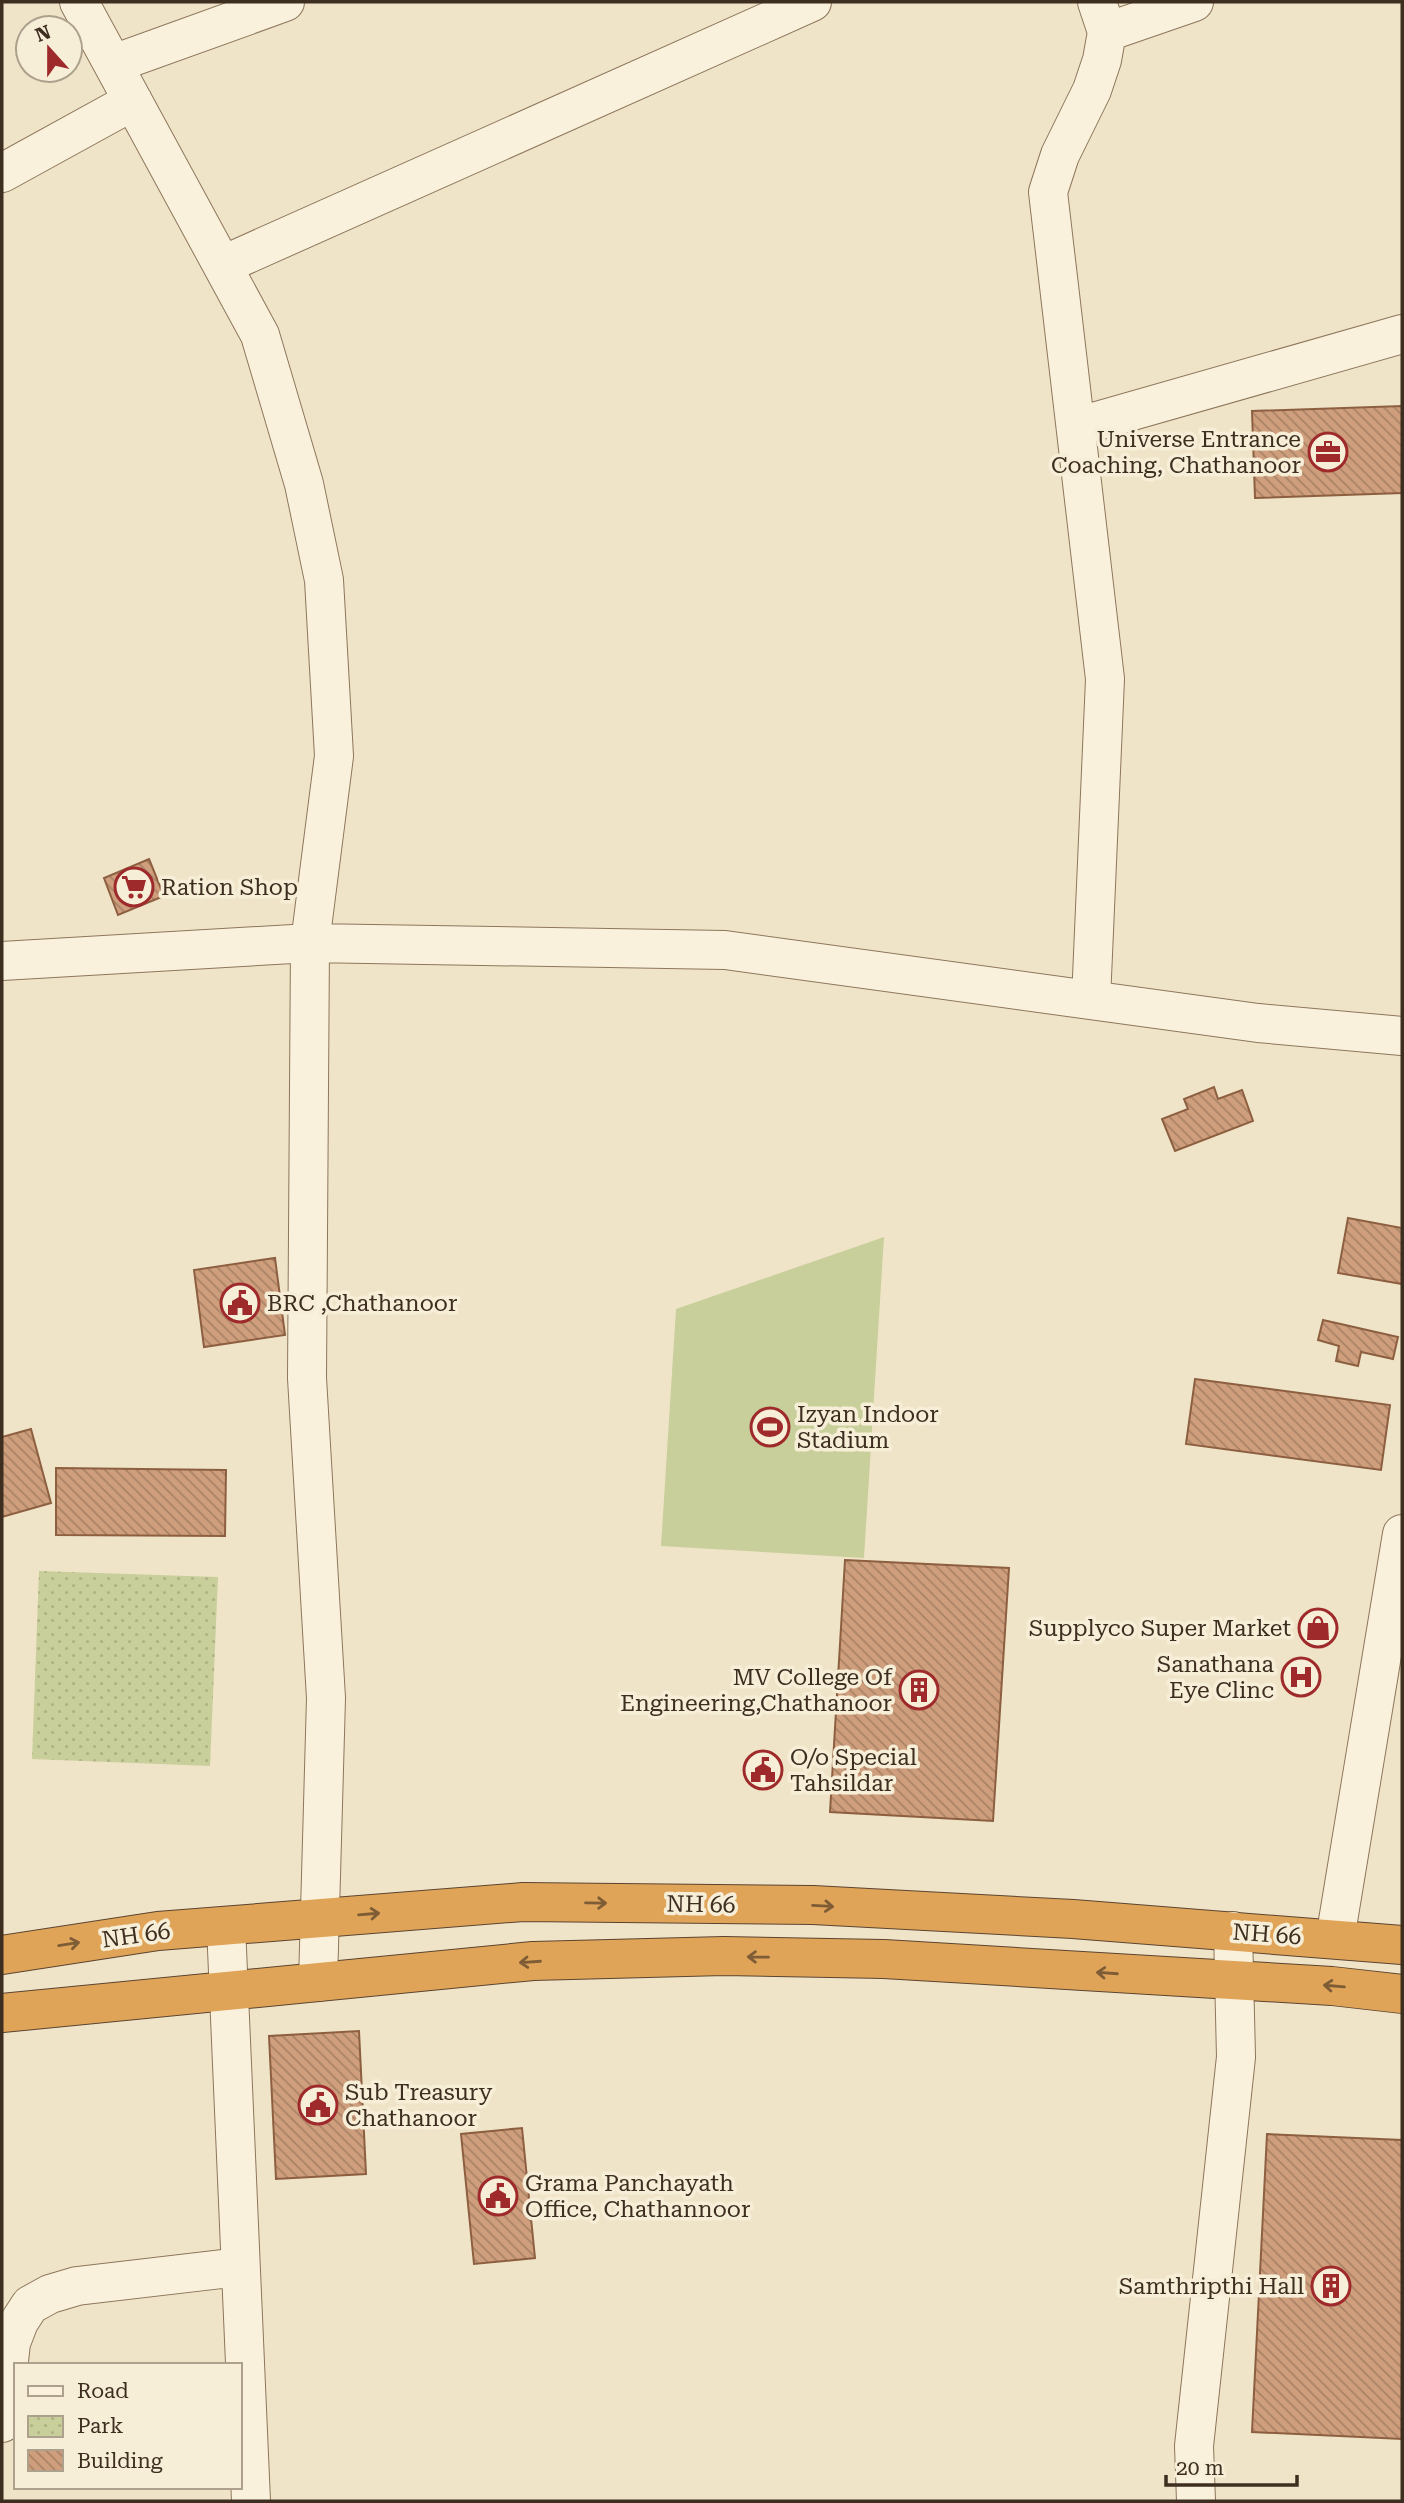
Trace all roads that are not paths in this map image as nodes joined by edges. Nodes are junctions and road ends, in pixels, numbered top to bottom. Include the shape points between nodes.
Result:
1 (79, 2) edge
2 (285, 2) edge
3 (811, 2) edge
4 (1194, 2) edge
5 (1102, 17) edge
6 (113, 64) junction
7 (134, 101) junction
8 (2, 173) edge
9 (223, 265) junction
10 (1402, 334) edge
11 (1076, 427) junction
12 (310, 943) junction
13 (2, 961) edge
14 (1091, 1000) junction
15 (1402, 1036) edge
16 (1402, 1534) edge
17 (318, 1918) junction
18 (226, 1926) junction
19 (1233, 1931) junction
20 (1335, 1939) junction
21 (1402, 1945) edge
22 (2, 1955) edge
23 (1234, 1981) junction
24 (318, 1982) junction
25 (228, 1991) junction
26 (1402, 1994) edge
27 (2, 2012) edge
28 (239, 2267) junction
29 (2, 2423) edge
30 (251, 2501) edge
31 (1196, 2501) edge

1 - 6 street
2 - 6 street
3 - 9 street
4 - 5 street
5 - 11 street via 1102,60 1048,192
6 - 7 street
7 - 8 street
7 - 9 street
9 - 12 street via 260,335 304,484 324,580 334,756
10 - 11 street
11 - 14 street via 1105,679
12 - 13 street
12 - 14 street via 725,950
12 - 17 street via 307,1378 326,1698
14 - 15 street via 1258,1023
16 - 20 street
17 - 18 highway, NH 66
17 -> 19 highway, NH 66 via 523,1902 813,1905
17 - 24 street
22 -> 18 highway, NH 66 via 158,1931
18 - 25 street
19 - 20 highway, NH 66
19 - 23 street
20 - 21 highway, NH 66
23 -> 24 highway, NH 66 via 884,1959 724,1956 533,1961
26 -> 23 highway, NH 66
23 - 31 street via 1236,2057 1194,2446
24 - 25 highway, NH 66
25 - 27 highway, NH 66
25 - 28 street
28 - 29 street via 76,2286 30,2305 11,2343
28 - 30 street

